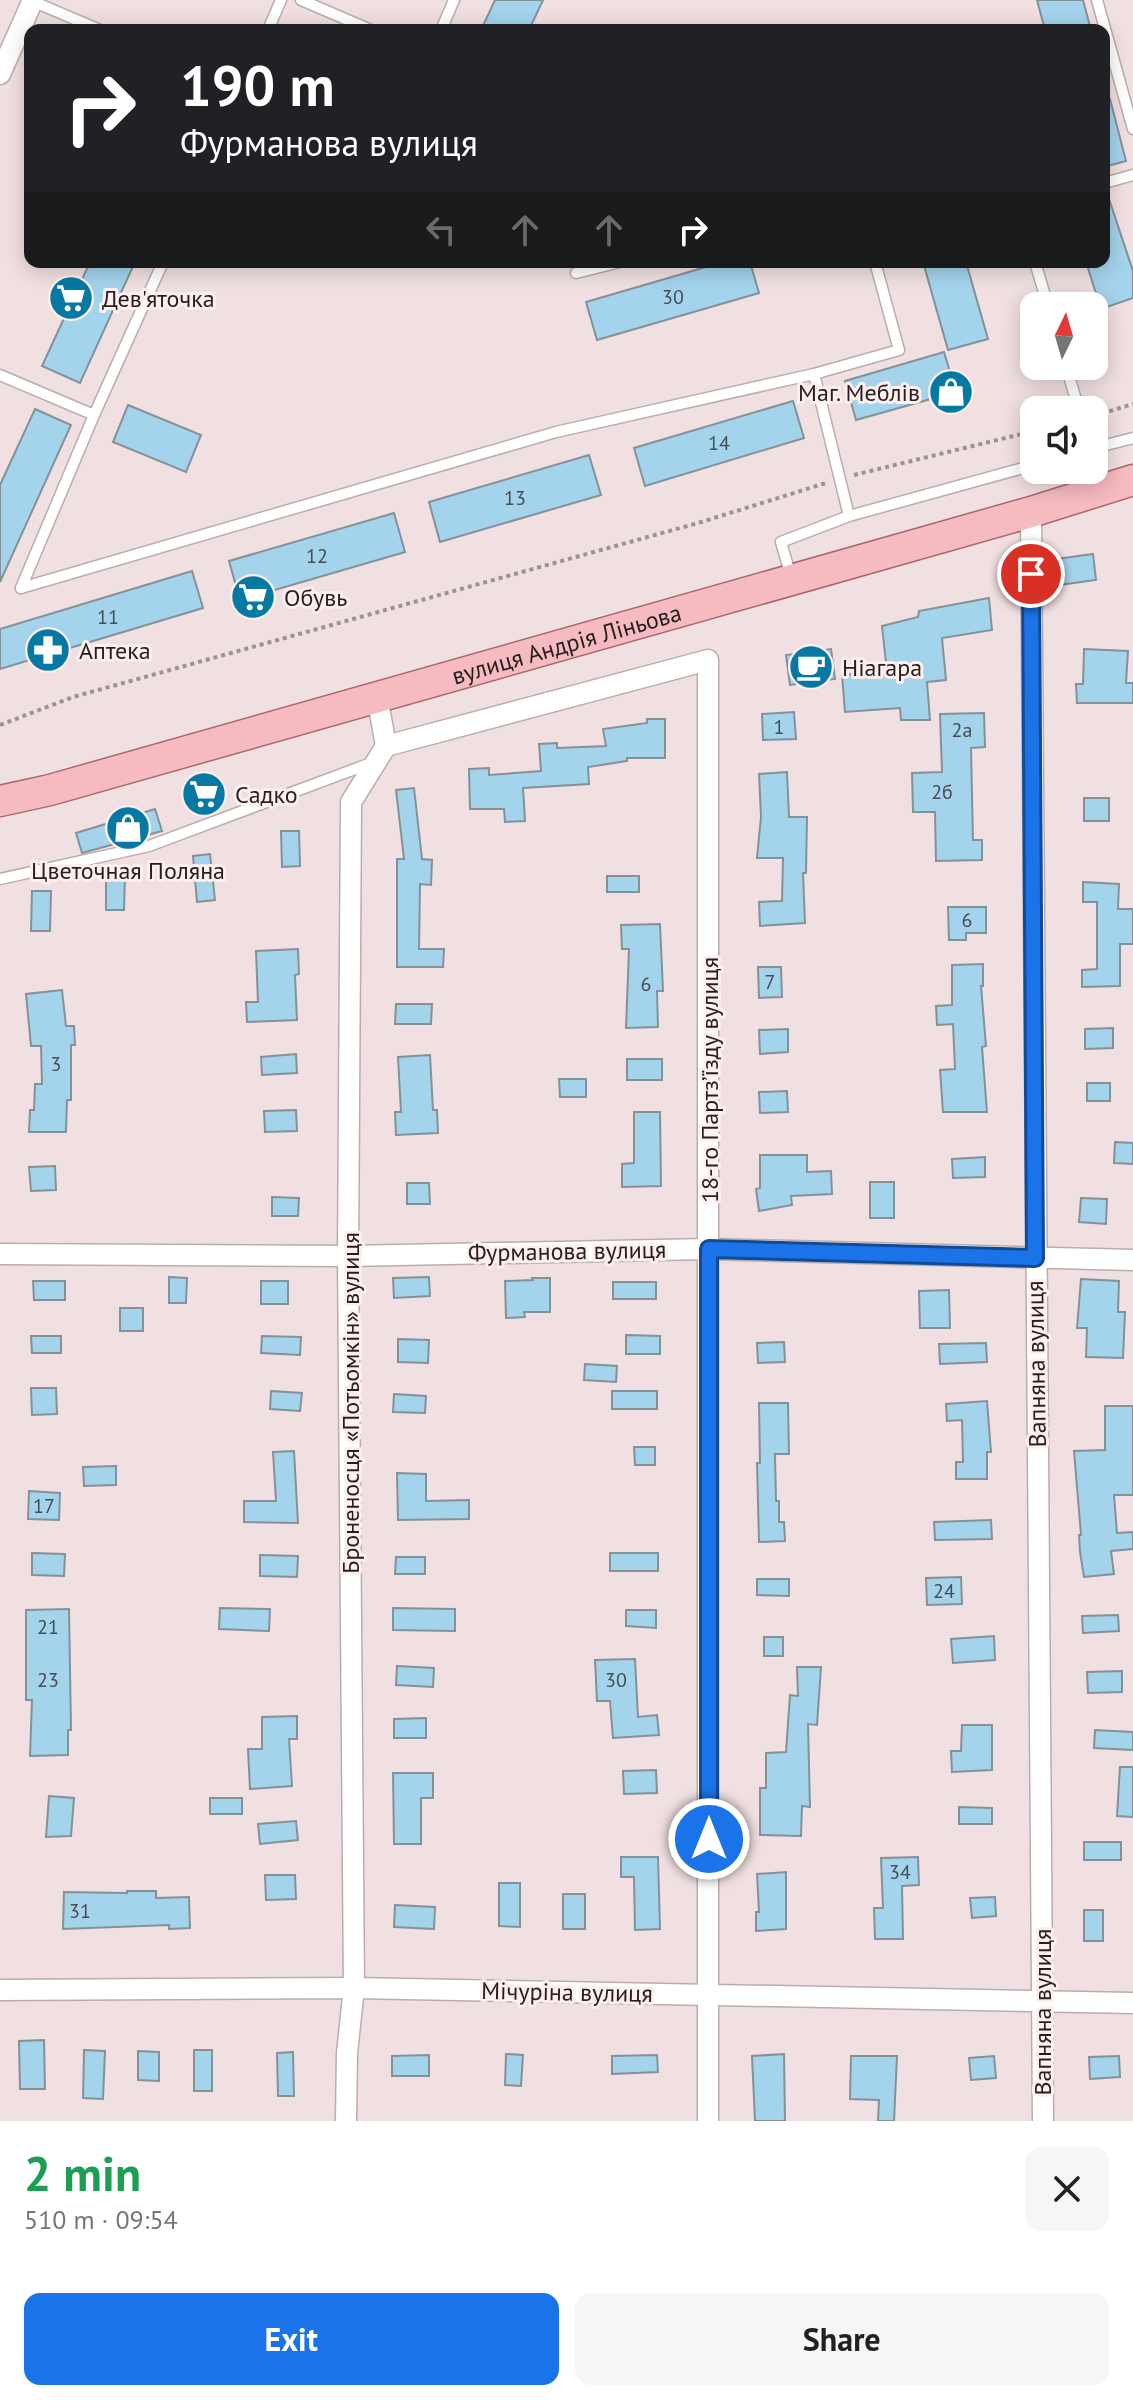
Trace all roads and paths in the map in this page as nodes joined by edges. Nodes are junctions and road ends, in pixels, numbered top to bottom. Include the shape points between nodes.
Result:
1 (33, 0) edge
2 (281, 0) edge
3 (301, 0) edge
4 (454, 0) edge
5 (1097, 0) edge
6 (87, 24) edge
7 (271, 24) edge
8 (357, 24) edge
9 (444, 24) edge
10 (1104, 24) edge
11 (1110, 47) edge
12 (0, 74) edge
13 (1133, 129) edge
14 (1133, 175) edge
15 (1110, 181) edge
16 (160, 268) edge
17 (596, 268) edge
18 (877, 268) edge
19 (1037, 268) edge
20 (576, 273) dead end
21 (1044, 292) edge
22 (814, 374) junction
23 (0, 375) edge
24 (1133, 404) edge
25 (1108, 412) edge
26 (94, 415) junction
27 (1020, 434) edge
28 (1133, 438) edge
29 (1108, 444) edge
30 (1020, 469) edge
31 (840, 478) junction
32 (1133, 480) edge
33 (1031, 512) junction
34 (849, 516) junction
35 (791, 579) junction
36 (377, 696) junction
37 (0, 725) edge
38 (381, 753) junction
39 (0, 801) edge
40 (0, 879) edge
41 (709, 1249) junction
42 (0, 1254) edge
43 (348, 1256) junction
44 (1035, 1258) junction
45 (1133, 1260) edge
46 (354, 1988) junction
47 (0, 1990) edge
48 (709, 1994) junction
49 (1043, 2001) junction
50 (1133, 2003) edge
51 (346, 2121) edge
52 (708, 2121) edge
53 (1043, 2121) edge

1 - 6 lane
1 - 12 street
2 - 7 lane
3 - 8 lane
4 - 9 lane
5 - 10 lane
11 - 13 lane
14 - 15 lane
16 - 26 lane
17 - 20 lane
18 - 22 lane via 899,350
19 - 21 lane
22 - 26 lane via 556,432 21,588
22 - 31 lane
23 - 26 lane
24 - 25 path
27 - 31 path
28 - 29 lane
30 - 34 lane
31 - 34 lane
31 - 37 path via 698,523 73,697
32 - 33 main road, вулиця Андрія Ліньова
33 - 35 main road, вулиця Андрія Ліньова
33 - 44 street, Вапняна вулиця
34 - 35 lane via 781,542
35 - 36 main road, вулиця Андрія Ліньова
36 - 38 street
36 - 39 main road, вулиця Андрія Ліньова
38 - 40 lane via 149,846
38 - 41 street, 18-го Партз’їзду вулиця via 708,660
38 - 43 street, Броненосця «Потьомкін» вулиця via 351,802
41 - 43 street, Фурманова вулиця
41 - 44 street, Фурманова вулиця
41 - 48 street, 18-го Партз’їзду вулиця
42 - 43 street, Фурманова вулиця
43 - 46 street, Броненосця «Потьомкін» вулиця
44 - 45 street, Фурманова вулиця
44 - 49 street, Вапняна вулиця
46 - 47 street, Мічуріна вулиця
46 - 48 street, Мічуріна вулиця
46 - 51 street, Броненосця «Потьомкін» вулиця
48 - 49 street, Мічуріна вулиця
48 - 52 street, 18-го Партз’їзду вулиця
49 - 50 street, Мічуріна вулиця
49 - 53 street, Вапняна вулиця

